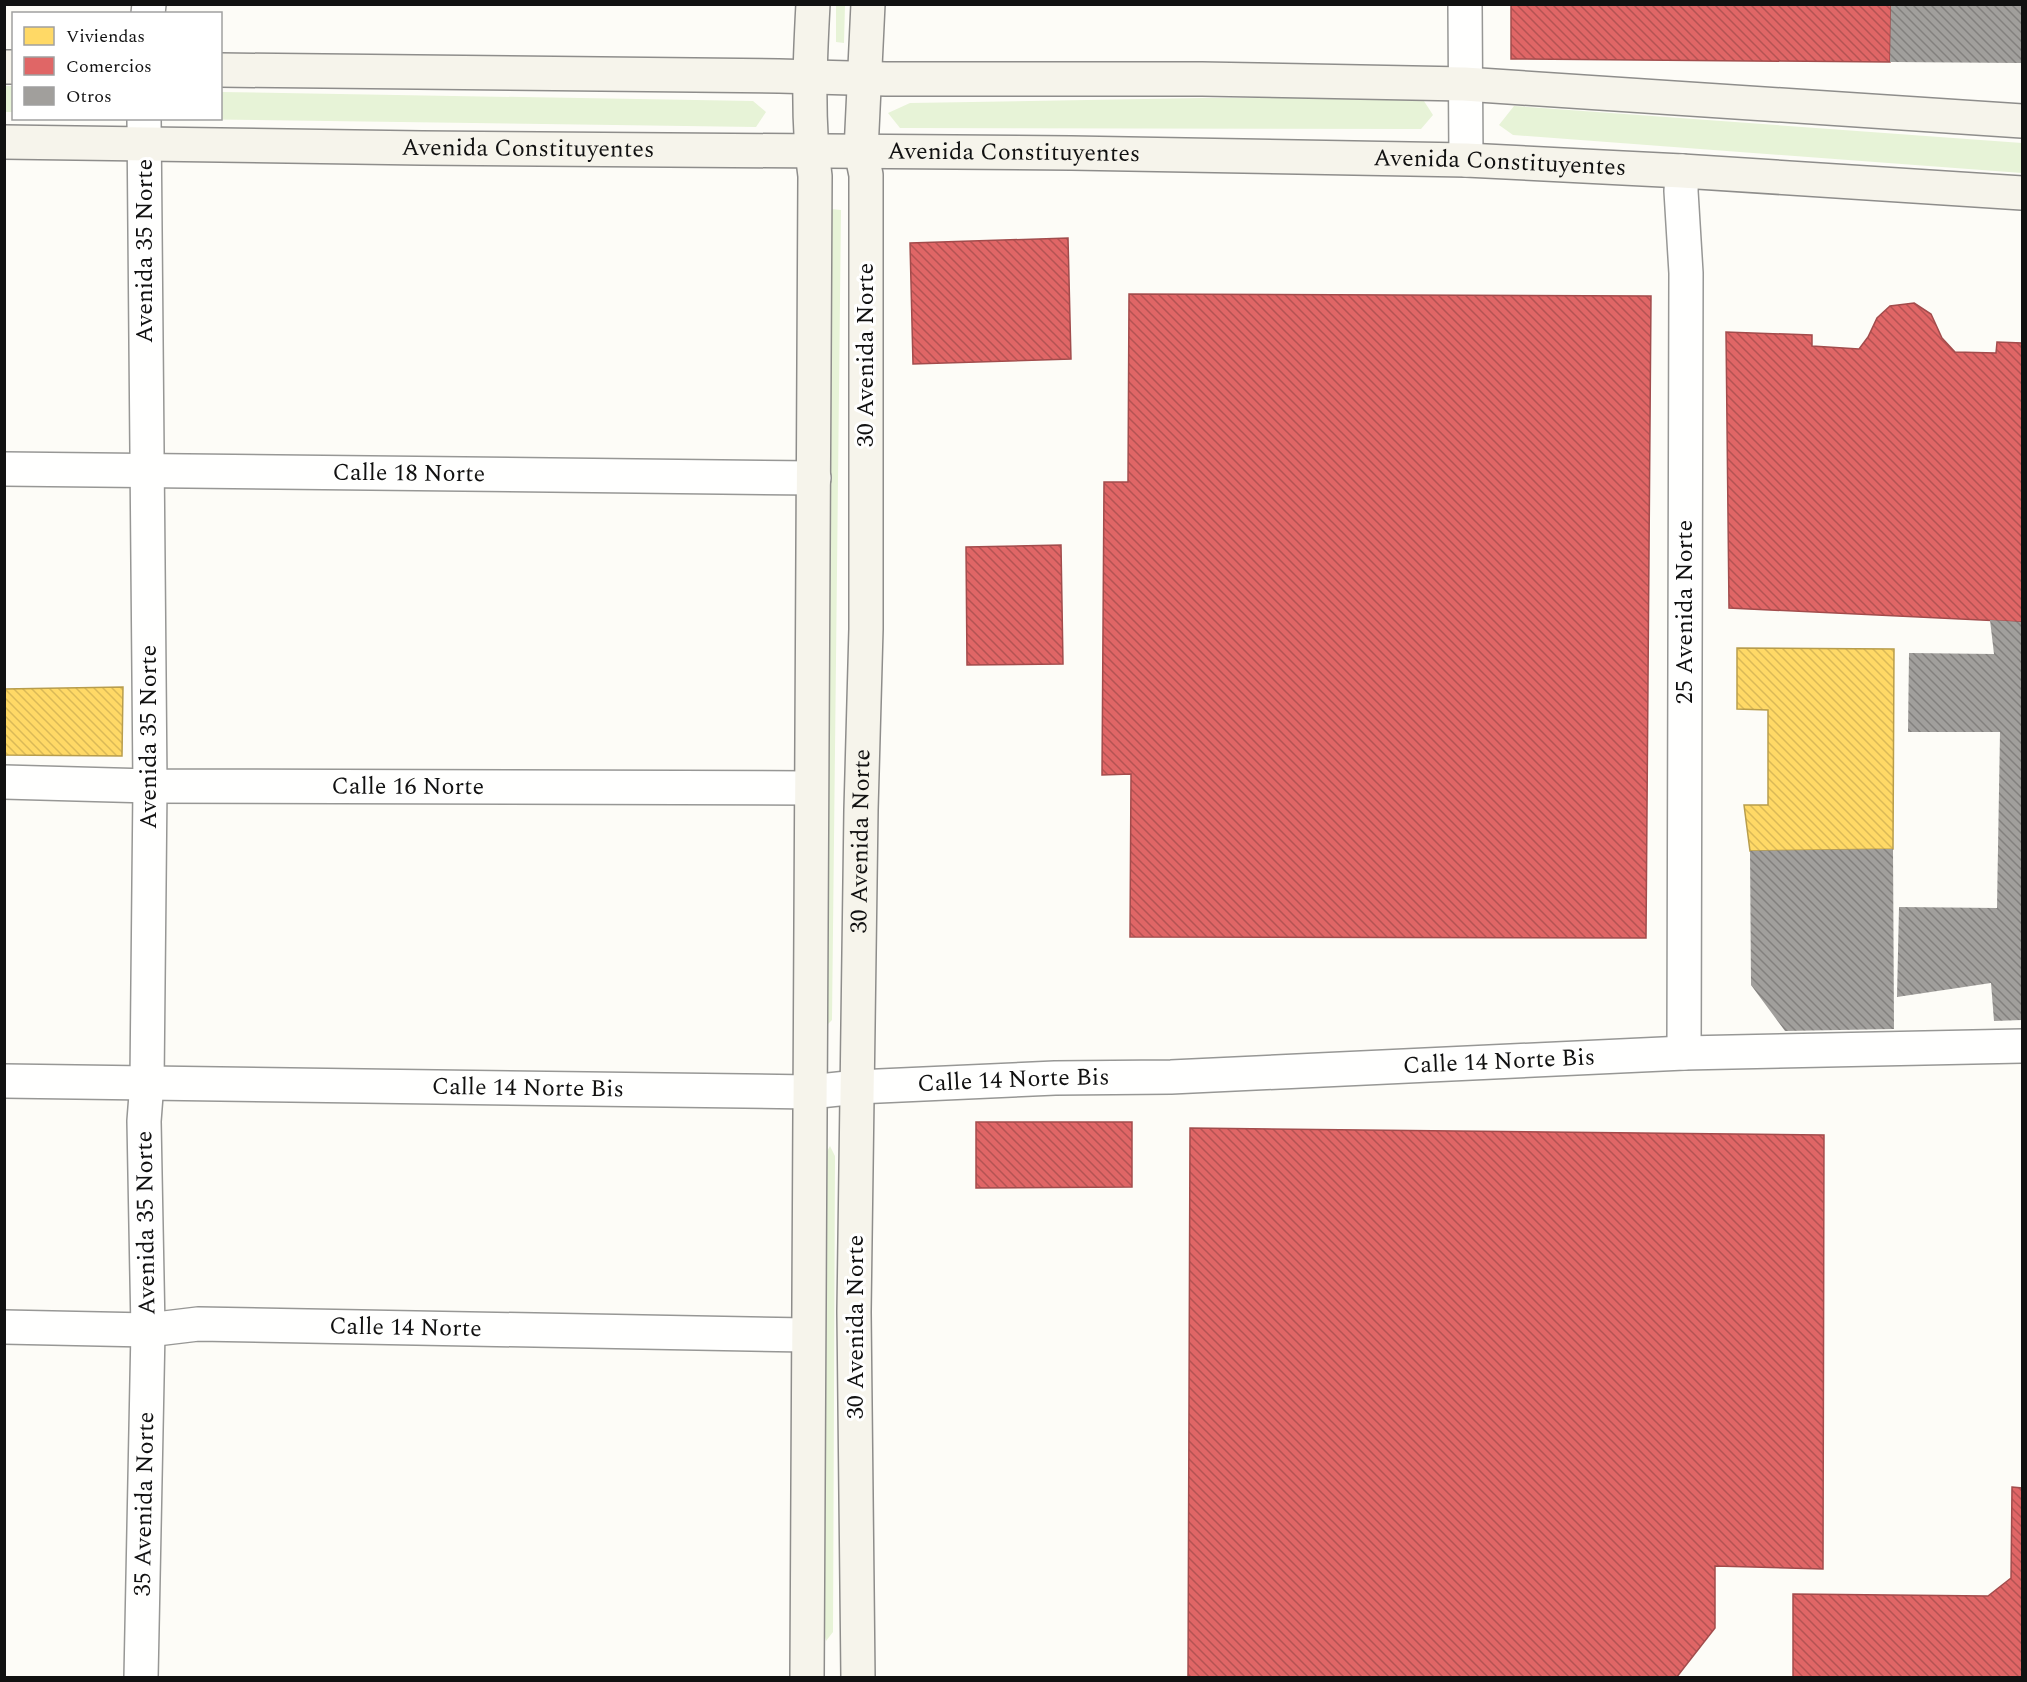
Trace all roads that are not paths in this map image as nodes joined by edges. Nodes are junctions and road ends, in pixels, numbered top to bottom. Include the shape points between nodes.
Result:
1 (813, 4) edge
2 (868, 4) edge
3 (1465, 4) edge
4 (222, 70) edge
5 (812, 77) junction
6 (864, 78) junction
7 (1464, 84) junction
8 (2022, 121) edge
9 (144, 132) edge
10 (4, 142) edge
11 (811, 151) junction
12 (861, 151) junction
13 (1466, 160) junction
14 (1682, 171) junction
15 (2022, 193) edge
16 (4, 469) edge
17 (146, 470) junction
18 (814, 478) junction
19 (4, 782) edge
20 (150, 786) junction
21 (810, 788) junction
22 (2022, 1046) edge
23 (1684, 1053) junction
24 (4, 1081) edge
25 (147, 1082) junction
26 (857, 1087) junction
27 (810, 1092) junction
28 (4, 1327) edge
29 (148, 1329) junction
30 (807, 1335) junction
31 (141, 1677) edge
32 (807, 1677) edge
33 (858, 1677) edge

1 - 5 main road, 30 Avenida Norte
2 - 6 main road, 30 Avenida Norte
3 - 7 street
4 - 5 main road
5 - 6 main road
5 - 11 main road, 30 Avenida Norte
6 - 7 main road
6 - 12 main road, 30 Avenida Norte
7 - 8 main road
7 - 13 street
9 - 10 main road, Avenida Constituyentes
9 - 11 main road, Avenida Constituyentes
9 - 17 street, Avenida 35 Norte
11 - 12 main road, Avenida Constituyentes
11 - 18 main road, 30 Avenida Norte
12 - 13 main road, Avenida Constituyentes
12 - 26 main road, 30 Avenida Norte via 866,175 866,629
13 - 14 main road, Avenida Constituyentes
14 - 15 main road, Avenida Constituyentes
14 - 23 street, 25 Avenida Norte via 1686,273
16 - 17 street, Calle 18 Norte
17 - 18 street, Calle 18 Norte
17 - 20 street, Avenida 35 Norte
18 - 21 main road, 30 Avenida Norte
19 - 20 street, Calle 16 Norte
20 - 21 street, Calle 16 Norte
20 - 25 street, Avenida 35 Norte
21 - 27 main road, 30 Avenida Norte
22 - 23 street, Calle 14 Norte Bis
23 - 26 street, Calle 14 Norte Bis
24 - 25 street, Calle 14 Norte Bis
25 - 27 street, Calle 14 Norte Bis
25 - 29 street, Avenida 35 Norte via 144,1121
26 - 27 street, Calle 14 Norte Bis
26 - 33 main road, 30 Avenida Norte via 854,1323
27 - 30 main road, 30 Avenida Norte
28 - 29 street, Calle 14 Norte
29 - 30 street, Calle 14 Norte via 198,1324
29 - 31 street, 35 Avenida Norte
30 - 32 main road, 30 Avenida Norte

